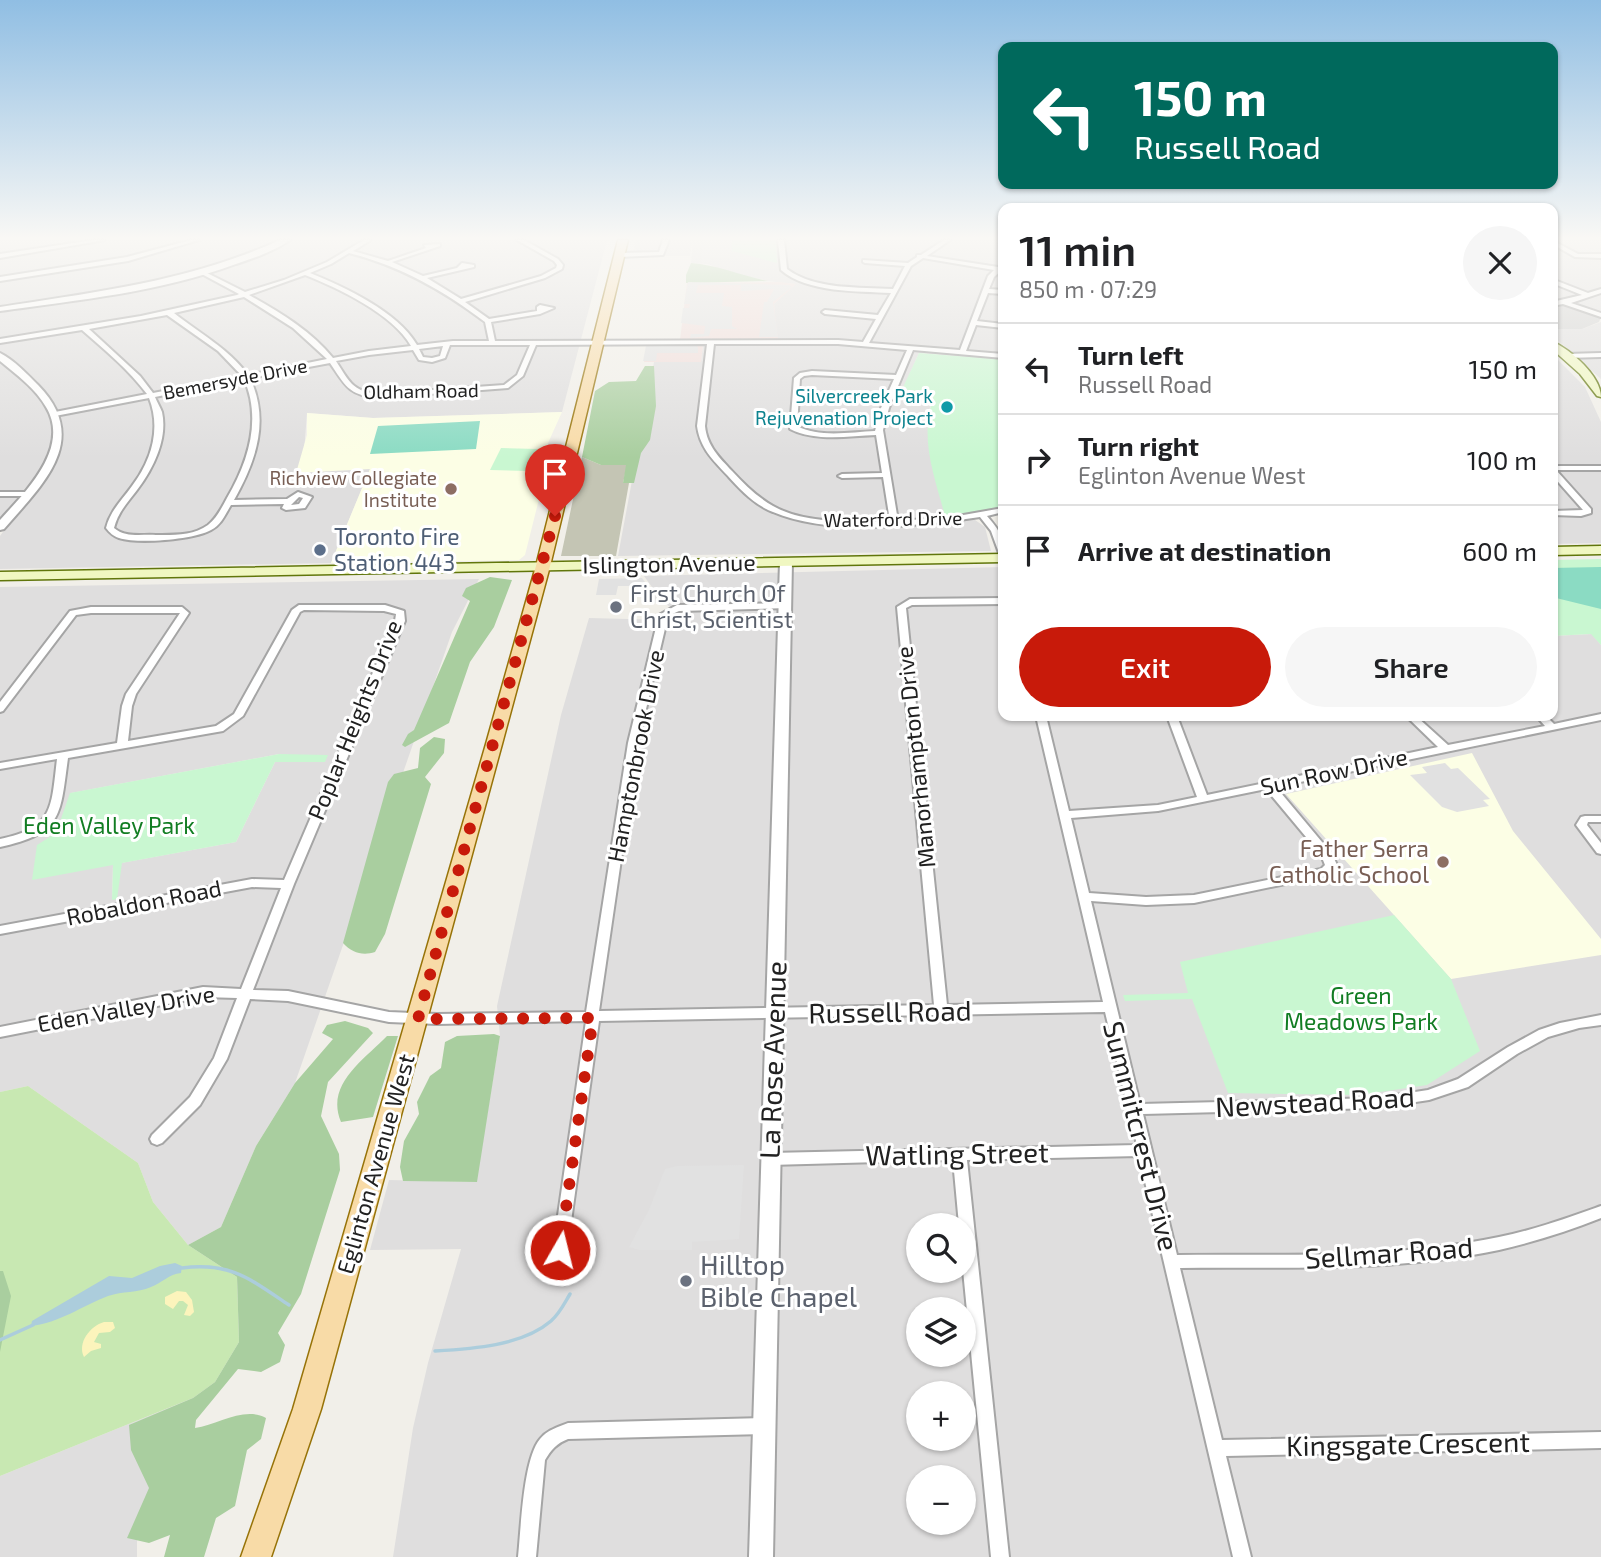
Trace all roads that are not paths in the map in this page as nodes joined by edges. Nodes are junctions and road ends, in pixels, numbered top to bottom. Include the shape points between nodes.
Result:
1 (164, 313) edge
2 (169, 313) edge
3 (273, 313) edge
4 (377, 313) edge
5 (477, 313) edge
6 (536, 313) edge
7 (604, 313) edge
8 (832, 313) edge
9 (882, 313) edge
10 (977, 313) edge
11 (880, 317) junction
12 (488, 321) junction
13 (973, 323) junction
14 (998, 326) edge
15 (83, 327) junction
16 (0, 341) edge
17 (492, 341) junction
18 (534, 342) junction
19 (596, 342) junction
20 (711, 342) junction
21 (447, 344) junction
22 (865, 344) junction
23 (416, 346) junction
24 (911, 348) junction
25 (1558, 349) edge
26 (961, 353) junction
27 (1601, 355) edge
28 (0, 356) edge
29 (998, 356) edge
30 (1566, 356) junction
31 (333, 360) junction
32 (246, 377) junction
33 (898, 377) junction
34 (1601, 394) edge
35 (154, 395) junction
36 (55, 414) junction
37 (879, 433) junction
38 (1601, 468) edge
39 (1558, 469) edge
40 (885, 475) junction
41 (842, 476) dead end
42 (1558, 476) edge
43 (0, 494) edge
44 (27, 494) junction
45 (289, 501) dead end
46 (229, 503) junction
47 (998, 512) edge
48 (1558, 513) edge
49 (983, 516) junction
50 (894, 522) junction
51 (0, 527) edge
52 (998, 539) edge
53 (1601, 550) edge
54 (1558, 551) edge
55 (998, 555) edge
56 (786, 562) junction
57 (542, 566) junction
58 (0, 576) edge
59 (998, 601) edge
60 (785, 606) junction
61 (0, 709) edge
62 (1601, 717) edge
63 (1042, 721) edge
64 (1174, 721) edge
65 (1416, 721) edge
66 (1546, 721) edge
67 (1551, 726) junction
68 (122, 745) junction
69 (1445, 748) junction
70 (63, 755) junction
71 (0, 766) edge
72 (1269, 786) junction
73 (1203, 798) junction
74 (1065, 815) junction
75 (1601, 819) edge
76 (0, 843) edge
77 (1601, 850) edge
78 (288, 884) junction
79 (1085, 897) junction
80 (0, 930) edge
81 (246, 993) junction
82 (1110, 1007) junction
83 (942, 1010) junction
84 (774, 1014) junction
85 (593, 1018) junction
86 (418, 1019) junction
87 (1601, 1020) edge
88 (0, 1032) edge
89 (1136, 1109) junction
90 (157, 1139) dead end
91 (1145, 1150) junction
92 (959, 1154) junction
93 (770, 1159) junction
94 (1601, 1212) edge
95 (560, 1250) dead end
96 (1172, 1262) junction
97 (764, 1426) junction
98 (1601, 1440) edge
99 (1216, 1448) junction
100 (256, 1557) edge
101 (527, 1557) edge
102 (761, 1557) edge
103 (1000, 1557) edge
104 (1242, 1557) edge

1 - 15 street
2 - 32 street
3 - 31 street, Oldham Road
4 - 23 street
5 - 12 street
6 - 12 street
7 - 19 main road, Eglinton Avenue West
8 - 11 street
9 - 11 street
10 - 13 street
11 - 22 street
12 - 17 street
13 - 14 street
13 - 26 street
15 - 16 street
15 - 35 street
17 - 18 street, Bemersyde Drive
17 - 21 street, Bemersyde Drive
18 - 19 street, Bemersyde Drive
18 - 31 street, Oldham Road via 518,380 493,390 360,395 351,390
19 - 20 street, Bemersyde Drive
19 - 57 main road, Eglinton Avenue West
20 - 22 street, Bemersyde Drive
20 - 50 street, Waterford Drive via 702,439 752,496 777,512 806,519
21 - 23 street, Bemersyde Drive
21 - 23 street, Bemersyde Drive via 444,355 432,360 419,357
22 - 24 street, Bemersyde Drive
23 - 31 street, Bemersyde Drive
24 - 26 street, Bemersyde Drive
24 - 33 street
25 - 30 main road
26 - 29 street, Bemersyde Drive
27 - 30 street
28 - 36 street
30 - 34 main road
31 - 32 street, Bemersyde Drive
32 - 35 street, Bemersyde Drive
32 - 46 street via 257,420 253,453
33 - 37 street
33 - 37 street via 812,373 797,379 795,430
35 - 36 street, Bemersyde Drive
35 - 46 street via 160,434 139,481 112,519 112,531 125,537 195,534 214,525
36 - 44 street via 54,452
37 - 40 street
38 - 39 street
40 - 41 street
40 - 50 street
42 - 48 street via 1588,510
43 - 44 street
44 - 51 street
45 - 46 street
47 - 49 street, Waterford Drive
49 - 50 street, Waterford Drive
49 - 52 street
53 - 54 main road
55 - 56 main road, Islington Avenue
56 - 57 main road, Islington Avenue
56 - 60 street, La Rose Avenue
57 - 58 main road, Islington Avenue
57 - 86 main road, Eglinton Avenue West
59 - 83 street, Manorhampton Drive via 910,602 901,607
60 - 84 street, La Rose Avenue
60 - 85 street, Hamptonbrook Drive via 677,608 664,615 633,743
61 - 68 street via 73,613 181,610 183,617 128,700
62 - 67 street, Sun Row Drive
63 - 74 street, Summitcrest Drive
64 - 73 street
65 - 69 street
66 - 67 street
67 - 69 street, Sun Row Drive
68 - 70 street, Poplar Heights Drive
68 - 78 street, Poplar Heights Drive via 219,729 233,721 296,610 302,607 399,611 400,621
69 - 72 street, Sun Row Drive
70 - 71 street, Poplar Heights Drive
70 - 76 street via 50,822 30,837
72 - 73 street, Sun Row Drive
72 - 79 street via 1326,854 1331,865 1325,872 1194,899
73 - 74 street, Sun Row Drive via 1137,812
74 - 79 street, Summitcrest Drive
75 - 77 street via 1585,820 1581,825
78 - 80 street, Robaldon Road via 229,887
78 - 81 street, Poplar Heights Drive
79 - 82 street, Summitcrest Drive
81 - 86 street, Eden Valley Drive
81 - 88 street, Eden Valley Drive via 203,992
81 - 90 street, Poplar Heights Drive via 205,1087 185,1114
82 - 83 street, Russell Road
82 - 89 street, Summitcrest Drive
83 - 84 street, Russell Road
84 - 85 street, Russell Road
84 - 93 street, La Rose Avenue
85 - 86 street, Russell Road
85 - 95 street, Hamptonbrook Drive
86 - 100 main road, Eglinton Avenue West via 307,1409
87 - 89 street, Newstead Road via 1555,1027 1451,1089 1405,1101
89 - 91 street, Summitcrest Drive
91 - 92 street, Watling Street
91 - 96 street, Summitcrest Drive
92 - 93 street, Watling Street
92 - 103 street
93 - 97 street, La Rose Avenue
94 - 96 street, Sellmar Road via 1530,1238 1442,1253
96 - 99 street, Summitcrest Drive
97 - 101 street via 557,1434 547,1441 537,1460
97 - 102 street, La Rose Avenue
98 - 99 street, Kingsgate Crescent
99 - 104 street, Summitcrest Drive

